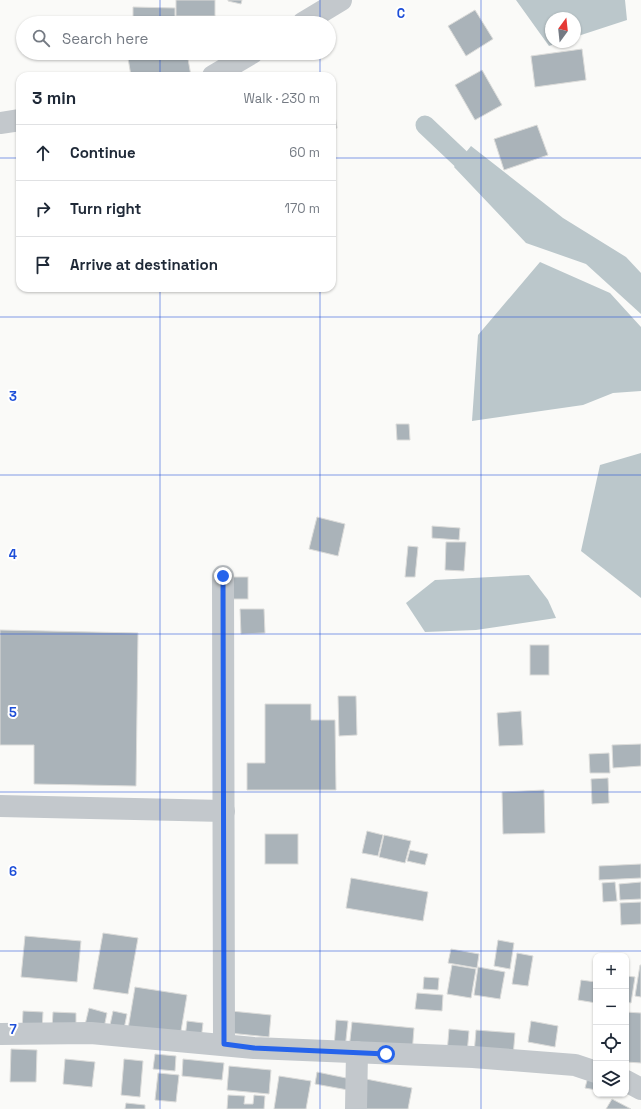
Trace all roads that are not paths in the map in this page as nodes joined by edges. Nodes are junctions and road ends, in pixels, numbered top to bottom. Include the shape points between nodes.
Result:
1 (341, 0) edge
2 (315, 16) edge
3 (240, 60) edge
4 (220, 72) edge
5 (16, 121) edge
6 (0, 123) edge
7 (223, 576) dead end
8 (0, 806) edge
9 (224, 811) junction
10 (0, 1034) edge
11 (224, 1044) junction
12 (357, 1052) junction
13 (593, 1071) edge
14 (629, 1083) edge
15 (641, 1089) edge
16 (356, 1109) edge

1 - 2 street
3 - 4 street
5 - 6 street
7 - 9 street
8 - 9 street
9 - 11 street
10 - 11 street via 91,1034
11 - 12 street via 254,1048
12 - 13 street via 473,1057 567,1065
12 - 16 street
14 - 15 street

